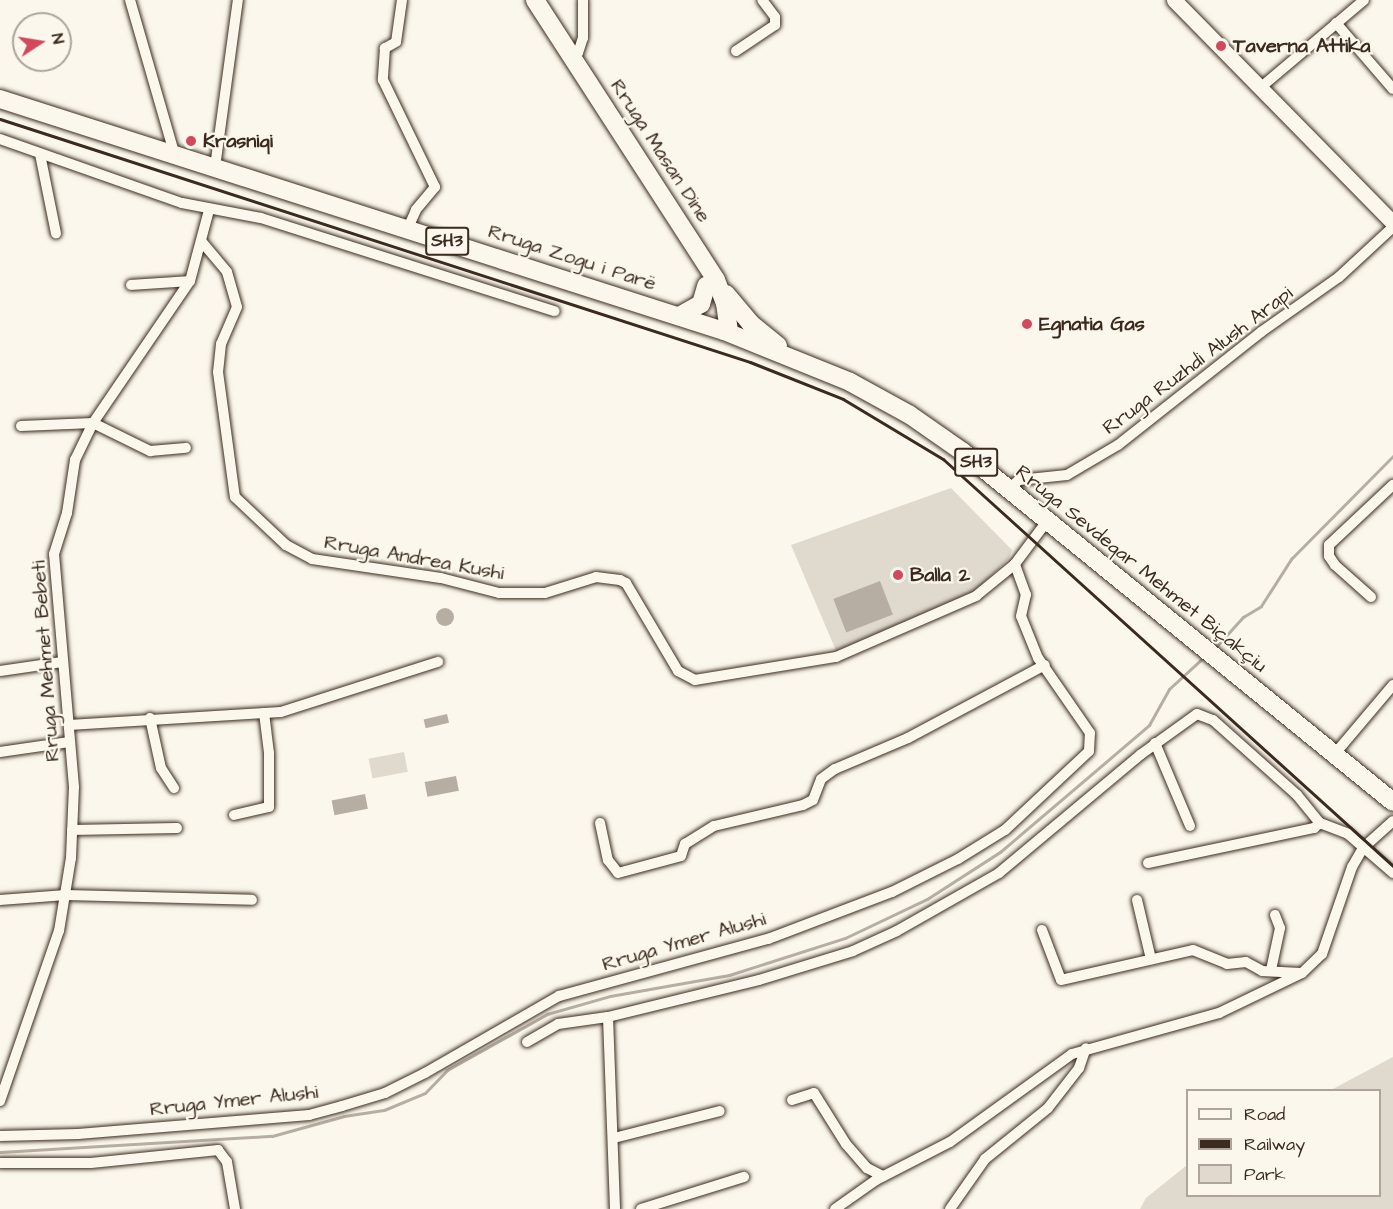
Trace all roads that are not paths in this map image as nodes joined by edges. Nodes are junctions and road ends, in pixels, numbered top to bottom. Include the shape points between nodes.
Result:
1 (130, 0) edge
2 (238, 0) edge
3 (402, 0) edge
4 (522, 0) edge
5 (535, 0) edge
6 (583, 0) edge
7 (762, 0) edge
8 (1174, 0) edge
9 (1364, 0) edge
10 (1336, 23) junction
11 (736, 51) dead end
12 (572, 57) junction
13 (1260, 88) junction
14 (1393, 89) edge
15 (0, 99) edge
16 (2, 142) edge
17 (40, 154) junction
18 (175, 156) junction
19 (215, 167) junction
20 (209, 210) junction
21 (1393, 225) edge
22 (408, 228) junction
23 (56, 233) dead end
24 (202, 242) junction
25 (190, 281) junction
26 (711, 283) junction
27 (131, 285) dead end
28 (555, 311) dead end
29 (679, 316) junction
30 (724, 331) junction
31 (786, 354) junction
32 (93, 423) junction
33 (21, 426) dead end
34 (186, 448) dead end
35 (1393, 485) edge
36 (1008, 489) junction
37 (1047, 521) junction
38 (1015, 564) junction
39 (1371, 597) dead end
40 (62, 662) junction
41 (438, 662) dead end
42 (1045, 665) junction
43 (0, 671) edge
44 (1393, 685) edge
45 (264, 713) junction
46 (150, 718) junction
47 (69, 725) junction
48 (69, 742) junction
49 (1155, 743) junction
50 (0, 752) edge
51 (1333, 756) junction
52 (174, 788) dead end
53 (1393, 802) edge
54 (234, 815) dead end
55 (1393, 821) edge
56 (600, 823) dead end
57 (1320, 823) junction
58 (1190, 826) dead end
59 (177, 828) dead end
60 (72, 830) junction
61 (1362, 848) junction
62 (1148, 863) dead end
63 (1393, 873) edge
64 (66, 895) junction
65 (0, 900) edge
66 (252, 900) dead end
67 (1137, 900) dead end
68 (1275, 915) dead end
69 (1042, 930) dead end
70 (1151, 960) junction
71 (1271, 970) junction
72 (1302, 973) junction
73 (608, 1017) junction
74 (527, 1042) dead end
75 (1086, 1048) junction
76 (792, 1100) dead end
77 (0, 1101) edge
78 (720, 1111) dead end
79 (0, 1136) edge
80 (614, 1138) junction
81 (0, 1163) edge
82 (883, 1176) junction
83 (744, 1177) dead end
84 (235, 1209) edge
85 (615, 1209) edge
86 (640, 1209) edge
87 (835, 1209) edge
88 (950, 1209) edge

1 - 18 street
2 - 19 street
3 - 22 street via 396,42 385,48 383,80 435,187 416,210
4 - 26 main road, Rruga Masan Dine
5 - 12 main road, Rruga Masan Dine
6 - 12 street via 584,38
7 - 11 street via 775,17 775,25
8 - 13 main road
9 - 10 street
10 - 13 street
10 - 14 street
12 - 26 main road, Rruga Masan Dine
13 - 21 main road
15 - 18 main road, Rruga Zogu i Parë / SH3
16 - 17 street
17 - 20 street
17 - 23 street
18 - 19 main road, Rruga Zogu i Parë / SH3
19 - 22 main road, Rruga Zogu i Parë / SH3
20 - 24 street, Rruga Mehmet Bebeti
20 - 28 street via 261,218
21 - 36 street, Rruga Ruzhdi Alush Arapi via 1339,277 1261,332 1118,445 1067,475 1023,479
22 - 29 main road, Rruga Zogu i Parë / SH3
24 - 25 street, Rruga Mehmet Bebeti
24 - 38 street, Rruga Andrea Kushi via 227,272 237,307 221,344 218,372 235,497 286,545 312,559 441,578 499,593 545,593 596,577 620,580 626,583 678,671 695,680 836,657 976,596
25 - 27 street
25 - 32 street, Rruga Mehmet Bebeti
26 - 29 main road via 701,304
26 - 30 main road, Rruga Masan Dine
26 - 31 main road
29 - 30 main road, Rruga Zogu i Parë / SH3
30 - 31 main road, Rruga Sevdeqar Mehmet Biçakçiu / SH3
31 - 36 main road, Rruga Sevdeqar Mehmet Biçakçiu / SH3 via 850,382 910,415
32 - 33 street
32 - 34 street via 150,451
32 - 40 street, Rruga Mehmet Bebeti via 75,460 67,513 54,554
35 - 39 street via 1329,545 1329,556 1335,565
36 - 37 main road, Rruga Sevdeqar Mehmet Biçakçiu / SH3
37 - 38 street
37 - 51 main road, Rruga Sevdeqar Mehmet Biçakçiu / SH3
38 - 42 street, Rruga Ymer Alushi via 1026,595 1021,616 1027,638
40 - 43 street
40 - 47 street, Rruga Mehmet Bebeti
41 - 45 street via 296,709
42 - 56 street via 908,738 835,769 821,778 813,800 714,826 685,844 681,856 618,873 608,860
42 - 79 street, Rruga Ymer Alushi via 1089,733 1089,752 1005,830 892,892 768,939 559,996 385,1093 342,1106 309,1115 78,1134
44 - 51 street
45 - 46 street
45 - 54 street via 269,807
46 - 47 street
46 - 52 street via 161,768
47 - 48 street, Rruga Mehmet Bebeti
48 - 50 street
48 - 60 street, Rruga Mehmet Bebeti via 74,787
49 - 57 street via 1190,718 1206,714 1297,795
49 - 58 street
49 - 73 street via 999,873 931,915 853,951 759,980
51 - 53 main road, Rruga Sevdeqar Mehmet Biçakçiu / SH3
55 - 61 street
57 - 61 street via 1348,834
57 - 62 street via 1314,828
59 - 60 street
60 - 64 street, Rruga Mehmet Bebeti
61 - 63 street
61 - 72 street via 1322,954
64 - 65 street
64 - 66 street
64 - 77 street, Rruga Mehmet Bebeti via 40,992
67 - 70 street
68 - 71 street via 1280,928
69 - 70 street via 1061,980
70 - 71 street via 1192,950 1227,963 1246,962 1262,971
71 - 72 street
72 - 75 street via 1219,1013
73 - 74 street via 558,1024
73 - 80 street
75 - 82 street via 1055,1065 950,1142
75 - 88 street via 1079,1068 1048,1108 985,1159
76 - 82 street via 814,1093 846,1144 867,1168
78 - 80 street
80 - 85 street
81 - 84 street via 91,1163 218,1150 227,1162
82 - 87 street
83 - 86 street

